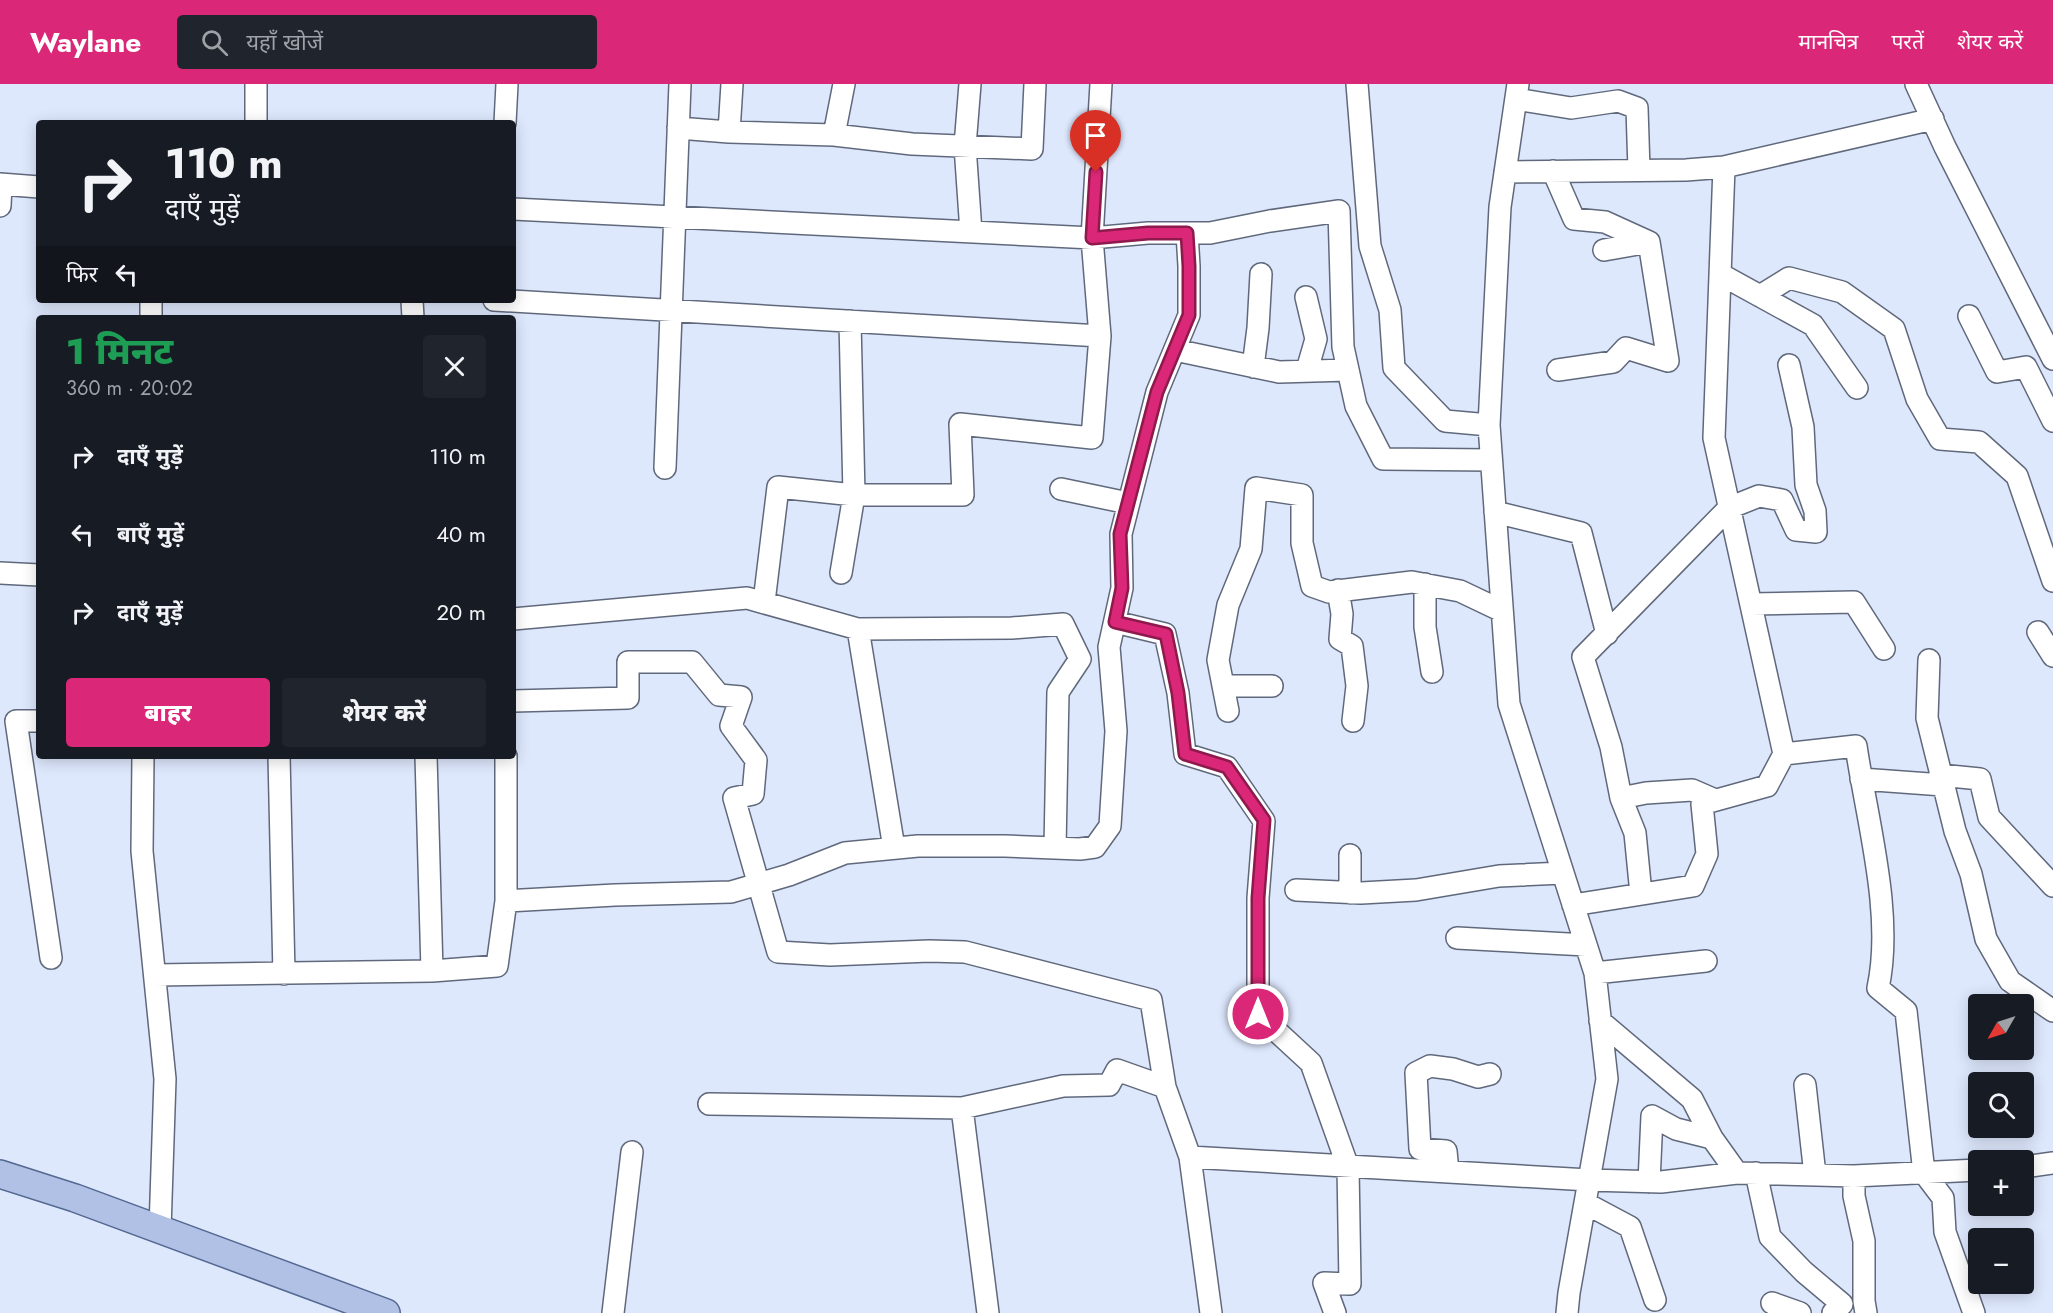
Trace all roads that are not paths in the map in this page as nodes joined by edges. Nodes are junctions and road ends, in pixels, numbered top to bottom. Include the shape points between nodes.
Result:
1 (256, 84) edge
2 (507, 84) edge
3 (680, 84) edge
4 (732, 84) edge
5 (844, 84) edge
6 (970, 84) edge
7 (1035, 84) edge
8 (1101, 84) edge
9 (1357, 84) edge
10 (1916, 84) edge
11 (1517, 92) edge
12 (1933, 119) junction
13 (256, 120) edge
14 (505, 120) edge
15 (678, 128) junction
16 (729, 132) junction
17 (834, 135) junction
18 (965, 146) junction
19 (1724, 167) junction
20 (1639, 170) junction
21 (1553, 171) junction
22 (1505, 172) junction
23 (0, 184) edge
24 (36, 188) edge
25 (0, 206) edge
26 (516, 209) edge
27 (673, 217) junction
28 (971, 232) junction
29 (1187, 233) junction
30 (1092, 238) junction
31 (1649, 242) junction
32 (1604, 250) dead end
33 (1261, 274) dead end
34 (1720, 274) junction
35 (1760, 296) junction
36 (1306, 297) dead end
37 (516, 301) edge
38 (670, 311) junction
39 (1970, 316) dead end
40 (850, 321) junction
41 (1100, 336) junction
42 (1175, 350) junction
43 (2053, 359) edge
44 (1789, 365) dead end
45 (1253, 367) junction
46 (1307, 370) junction
47 (1348, 370) junction
48 (1558, 370) dead end
49 (1857, 388) dead end
50 (2053, 421) edge
51 (1489, 425) junction
52 (1491, 460) junction
53 (665, 468) dead end
54 (1061, 489) dead end
55 (854, 495) junction
56 (1128, 503) junction
57 (1729, 508) junction
58 (1495, 512) junction
59 (0, 573) edge
60 (841, 573) dead end
61 (36, 575) edge
62 (2053, 581) edge
63 (1425, 584) junction
64 (1338, 590) junction
65 (764, 602) junction
66 (1750, 604) junction
67 (1502, 611) junction
68 (516, 619) edge
69 (1115, 622) junction
70 (858, 629) junction
71 (2038, 632) dead end
72 (1606, 634) junction
73 (1884, 649) dead end
74 (2053, 656) edge
75 (1080, 659) junction
76 (1929, 660) dead end
77 (1432, 672) dead end
78 (1112, 682) junction
79 (1223, 686) junction
80 (1272, 686) dead end
81 (516, 701) edge
82 (1228, 711) dead end
83 (8, 720) edge
84 (36, 721) edge
85 (1353, 721) dead end
86 (1784, 754) junction
87 (142, 759) edge
88 (279, 759) edge
89 (426, 759) edge
90 (506, 759) edge
91 (1861, 779) junction
92 (1942, 780) junction
93 (1621, 798) junction
94 (1715, 800) junction
95 (894, 848) junction
96 (1055, 848) junction
97 (1350, 855) dead end
98 (1563, 873) junction
99 (758, 883) junction
100 (2053, 886) edge
101 (1296, 890) dead end
102 (1350, 893) junction
103 (1641, 894) junction
104 (506, 901) junction
105 (1573, 905) junction
106 (1457, 938) dead end
107 (1586, 945) junction
108 (51, 958) dead end
109 (1706, 961) dead end
110 (432, 971) junction
111 (1595, 973) junction
112 (284, 974) junction
113 (155, 975) junction
114 (2053, 1011) edge
115 (1600, 1021) junction
116 (1490, 1074) dead end
117 (1805, 1085) dead end
118 (1165, 1087) junction
119 (709, 1104) dead end
120 (962, 1108) junction
121 (1712, 1138) junction
122 (632, 1152) dead end
123 (1190, 1157) junction
124 (2053, 1162) edge
125 (2034, 1165) edge
126 (1348, 1167) junction
127 (1968, 1171) edge
128 (1448, 1172) junction
129 (1747, 1173) junction
130 (1924, 1173) junction
131 (0, 1174) edge
132 (1815, 1175) junction
133 (1854, 1176) junction
134 (1589, 1180) junction
135 (1649, 1182) junction
136 (1585, 1203) junction
137 (160, 1229) junction
138 (1654, 1300) dead end
139 (1772, 1304) dead end
140 (386, 1313) edge
141 (613, 1313) edge
142 (988, 1313) edge
143 (1211, 1313) edge
144 (1335, 1313) edge
145 (1568, 1313) edge
146 (1800, 1313) edge
147 (1833, 1313) edge
148 (1866, 1313) edge
149 (1974, 1313) edge

1 - 13 street
2 - 14 street
3 - 15 street
4 - 16 street
5 - 17 street
6 - 18 street
7 - 18 street via 1032,149
8 - 30 street
9 - 51 street via 1370,246 1390,310 1394,368 1445,421
10 - 12 street
11 - 20 street via 1571,108 1618,101 1637,108
11 - 22 street
12 - 19 street
12 - 43 street
15 - 16 street
15 - 27 street
16 - 17 street
17 - 18 street
18 - 28 street
19 - 20 street
19 - 34 street
20 - 21 street
21 - 22 street
21 - 31 street via 1574,219 1605,222
22 - 51 street
23 - 24 street
23 - 25 street
26 - 27 street
27 - 28 street
27 - 38 street
28 - 30 street
29 - 30 street
29 - 42 street via 1189,315
29 - 47 street via 1210,233 1339,211 1343,347
30 - 41 street
31 - 32 street
31 - 48 street via 1668,361 1626,348 1613,362
33 - 45 street
34 - 35 street
34 - 57 street via 1714,438
35 - 49 street via 1813,325
35 - 62 street via 1790,278 1842,292 1894,328 1917,399 1940,439 1979,442 2017,476
36 - 46 street via 1316,339
37 - 38 street
38 - 40 street
38 - 53 street
39 - 50 street via 1997,372 2026,368
40 - 41 street
40 - 55 street
41 - 55 street via 1092,438 960,424 963,495
42 - 45 street
42 - 56 street via 1157,392
44 - 57 street via 1803,427 1806,485 1815,511 1816,532 1796,530 1782,500 1759,496
45 - 46 street via 1279,372
46 - 47 street
47 - 52 street via 1356,406 1383,459
51 - 52 street
52 - 58 street
54 - 56 street
55 - 60 street
55 - 65 street via 778,487
56 - 69 street via 1120,534 1122,588
57 - 66 street
57 - 72 street
58 - 67 street
58 - 72 street via 1581,533
59 - 61 street
63 - 64 street
63 - 67 street via 1460,591
63 - 77 street via 1425,627
64 - 79 street via 1329,592 1312,586 1302,543 1302,495 1256,488 1251,549 1228,605 1218,660
64 - 85 street via 1342,614 1340,639 1352,646 1357,686
65 - 68 street via 747,598
65 - 70 street
66 - 73 street via 1854,602
66 - 86 street
67 - 98 street via 1509,704
69 - 78 street via 1109,647
69 - 126 street via 1166,634 1185,754 1227,767 1264,820 1258,898 1258,1014 1311,1063
70 - 75 street via 1063,624
70 - 95 street
71 - 74 street
72 - 93 street via 1583,657 1611,747
75 - 78 street
75 - 96 street via 1058,692
76 - 92 street via 1927,718
78 - 96 street via 1116,730 1110,826 1095,847
79 - 80 street
79 - 82 street
81 - 99 street via 628,698 628,662 692,662 719,695 741,697 730,726 756,760 753,794 734,798
83 - 84 street
83 - 108 street
86 - 91 street via 1856,746
86 - 94 street via 1767,786
87 - 113 street via 142,851
88 - 112 street
89 - 110 street
90 - 104 street
91 - 92 street
91 - 130 street via 1880,882 1884,964 1878,988 1906,1011
92 - 100 street via 1980,779 1989,817
92 - 114 street via 1986,939 2010,981
93 - 94 street via 1692,790
93 - 103 street via 1635,833
94 - 103 street via 1701,804 1707,854 1693,886
95 - 96 street
95 - 99 street via 845,853
97 - 102 street
98 - 102 street via 1498,876 1416,890
98 - 105 street
99 - 104 street via 730,892
99 - 118 street via 778,952 830,955 965,952 1151,1000
101 - 102 street
103 - 105 street
104 - 110 street via 497,966
105 - 107 street
106 - 107 street
107 - 111 street
109 - 111 street
110 - 112 street
111 - 115 street
112 - 113 street
113 - 137 street via 165,1079
115 - 121 street via 1692,1099
115 - 134 street via 1607,1080
116 - 128 street via 1478,1077 1430,1066 1416,1073 1420,1149 1446,1151
117 - 132 street
118 - 120 street via 1117,1070 1109,1085 1063,1086
118 - 123 street
119 - 120 street
120 - 142 street
121 - 129 street
121 - 135 street via 1676,1129 1652,1116
122 - 141 street
123 - 126 street
123 - 143 street
124 - 125 street
126 - 128 street
126 - 144 street via 1350,1284 1324,1283
127 - 130 street
128 - 134 street
129 - 132 street
129 - 135 street
129 - 147 street via 1770,1237 1842,1304
130 - 133 street
130 - 149 street via 1943,1198 1945,1232
131 - 137 main road
132 - 133 street
133 - 148 street via 1854,1196 1864,1241
134 - 135 street
134 - 136 street
136 - 138 street via 1630,1227
136 - 145 street
137 - 140 main road
139 - 146 street

